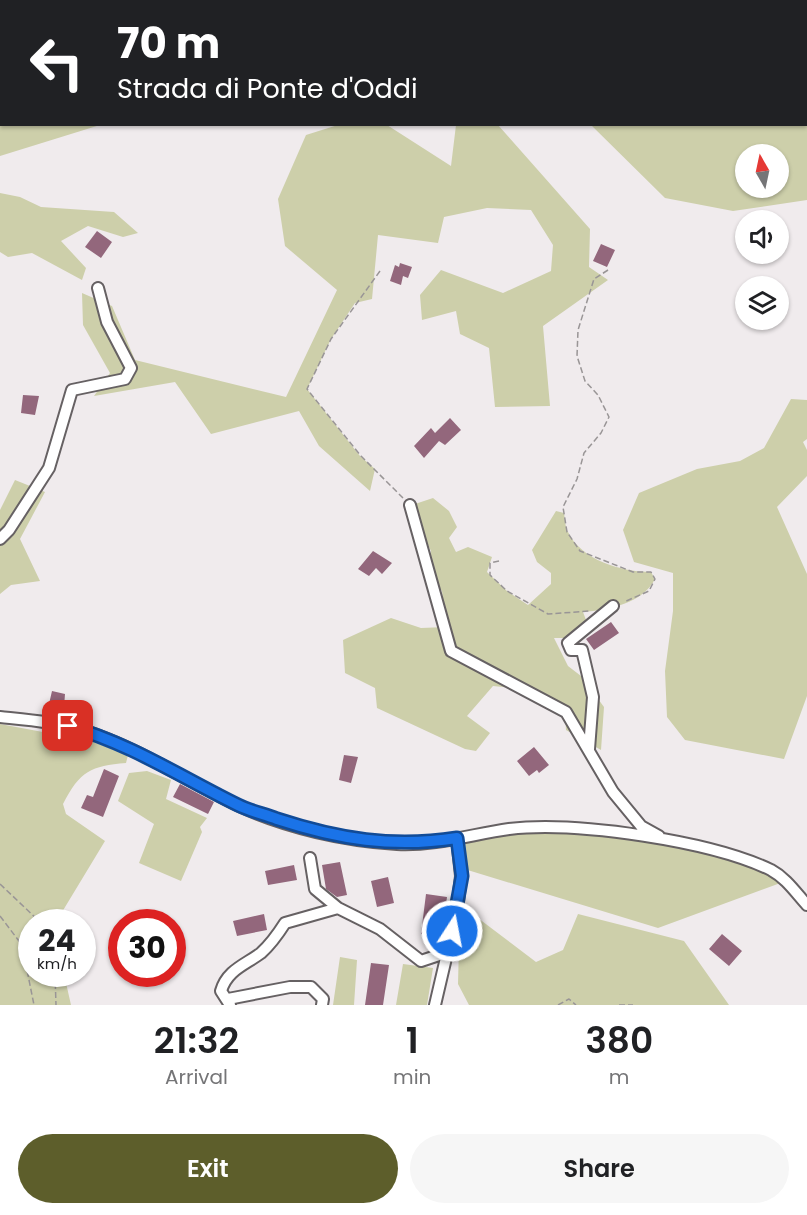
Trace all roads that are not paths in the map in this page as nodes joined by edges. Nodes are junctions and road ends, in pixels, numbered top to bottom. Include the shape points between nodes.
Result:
1 (98, 288) dead end
2 (410, 505) road end
3 (0, 539) edge
4 (613, 606) road end
5 (0, 717) edge
6 (589, 750) junction
7 (457, 838) junction
8 (665, 839) junction
9 (310, 858) dead end
10 (807, 905) edge
11 (338, 908) junction
12 (447, 952) junction
13 (229, 1002) edge
14 (322, 1005) edge
15 (435, 1005) edge

1 - 3 street via 107,322 131,369 125,380 72,390 49,468
2 - 6 street via 451,651 566,712
4 - 6 street via 568,642 571,650 582,650 593,697
5 - 7 street via 50,722 87,731 240,806 318,832 396,844
6 - 8 street via 613,792 641,826
7 - 8 street via 540,827
7 - 12 street via 462,876
8 - 10 street via 717,851 772,871
9 - 11 street via 315,890
11 - 12 street via 380,929 421,960
11 - 13 street via 285,923 261,953 232,971 224,981 221,991
12 - 15 street
13 - 14 street via 290,987 311,987 323,999

